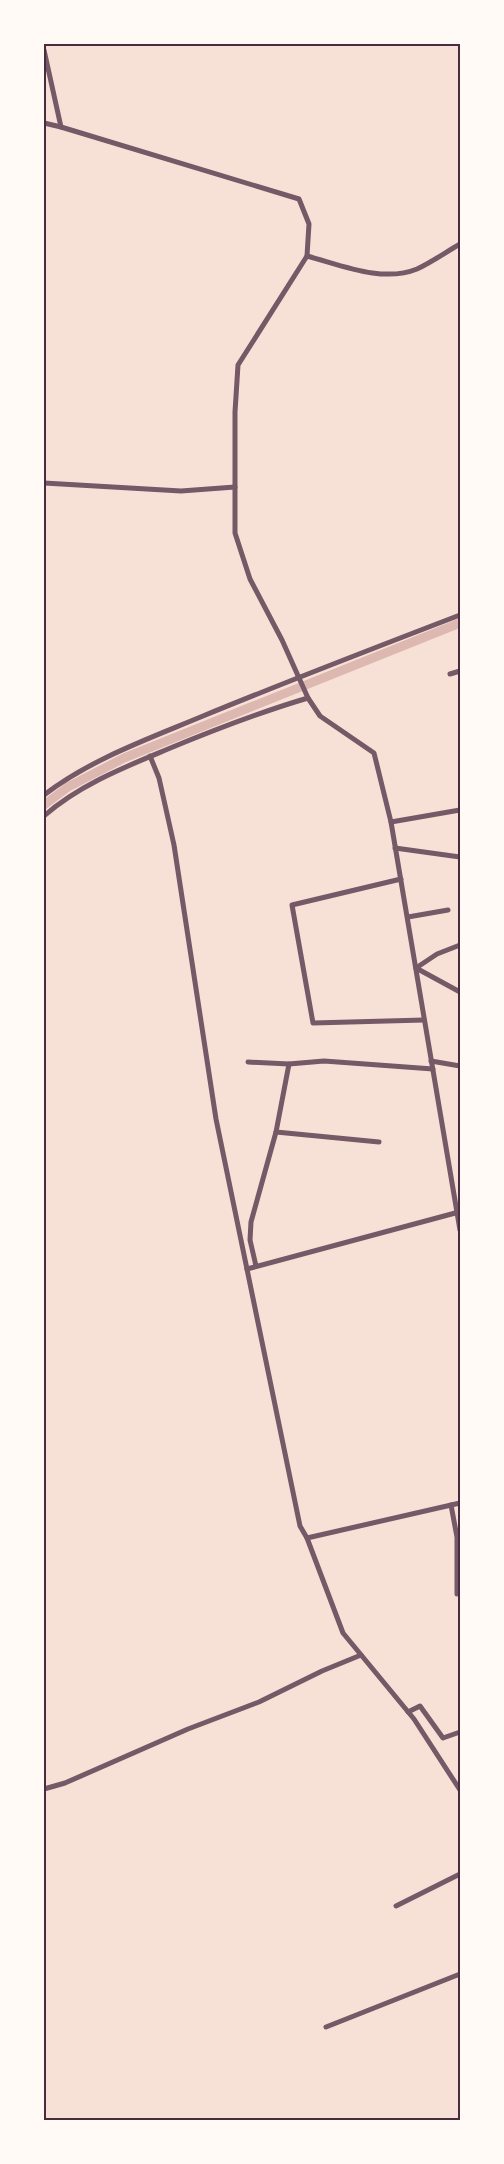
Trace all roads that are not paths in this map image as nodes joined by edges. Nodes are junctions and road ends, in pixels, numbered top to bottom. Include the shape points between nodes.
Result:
1 (44, 50) edge
2 (44, 124) edge
3 (61, 126) junction
4 (460, 244) edge
5 (308, 256) junction
6 (44, 483) edge
7 (235, 487) junction
8 (460, 615) edge
9 (460, 671) edge
10 (450, 674) dead end
11 (300, 679) junction
12 (308, 698) junction
13 (150, 756) junction
14 (44, 795) edge
15 (460, 810) edge
16 (44, 816) edge
17 (391, 822) junction
18 (395, 848) junction
19 (460, 857) edge
20 (400, 879) junction
21 (448, 910) dead end
22 (408, 917) junction
23 (460, 945) edge
24 (416, 968) junction
25 (460, 992) edge
26 (424, 1020) junction
27 (431, 1061) junction
28 (248, 1062) dead end
29 (289, 1064) junction
30 (460, 1066) edge
31 (433, 1068) junction
32 (276, 1132) junction
33 (379, 1142) dead end
34 (459, 1212) edge
35 (460, 1230) edge
36 (256, 1266) junction
37 (247, 1269) junction
38 (460, 1503) edge
39 (451, 1505) junction
40 (307, 1538) junction
41 (457, 1594) dead end
42 (361, 1655) junction
43 (408, 1712) junction
44 (460, 1732) edge
45 (44, 1790) edge
46 (460, 1790) edge
47 (460, 1874) edge
48 (396, 1906) dead end
49 (460, 1974) edge
50 (326, 2027) dead end

1 - 3 street
2 - 3 street
3 - 5 street via 299,200 310,224
4 - 5 street via 416,269 392,275 357,270
5 - 7 street via 238,365
6 - 7 street via 181,491
7 - 11 street via 235,533 250,579
8 - 11 street
9 - 10 street
11 - 12 street
11 - 14 street via 116,752 62,780
12 - 13 street via 259,712
12 - 17 street via 320,716 374,753
13 - 16 street via 108,775 57,804
13 - 37 street via 159,778 174,845 216,1119
15 - 17 street
17 - 18 street
18 - 19 street
18 - 20 street
20 - 22 street
20 - 26 street via 292,905 313,1023
21 - 22 street
22 - 24 street
23 - 24 street via 437,954
24 - 25 street
24 - 26 street
26 - 27 street
27 - 30 street
27 - 31 street
28 - 29 street
29 - 31 street via 324,1061
29 - 32 street
31 - 34 street
32 - 33 street
32 - 36 street via 251,1222 250,1240
34 - 35 street
34 - 36 street
36 - 37 street
37 - 40 street via 300,1526
38 - 39 street
39 - 40 street
39 - 41 street via 457,1537
40 - 42 street via 343,1633
42 - 43 street
42 - 45 street via 259,1702
43 - 44 street via 420,1706 443,1738
43 - 46 street
47 - 48 street
49 - 50 street

